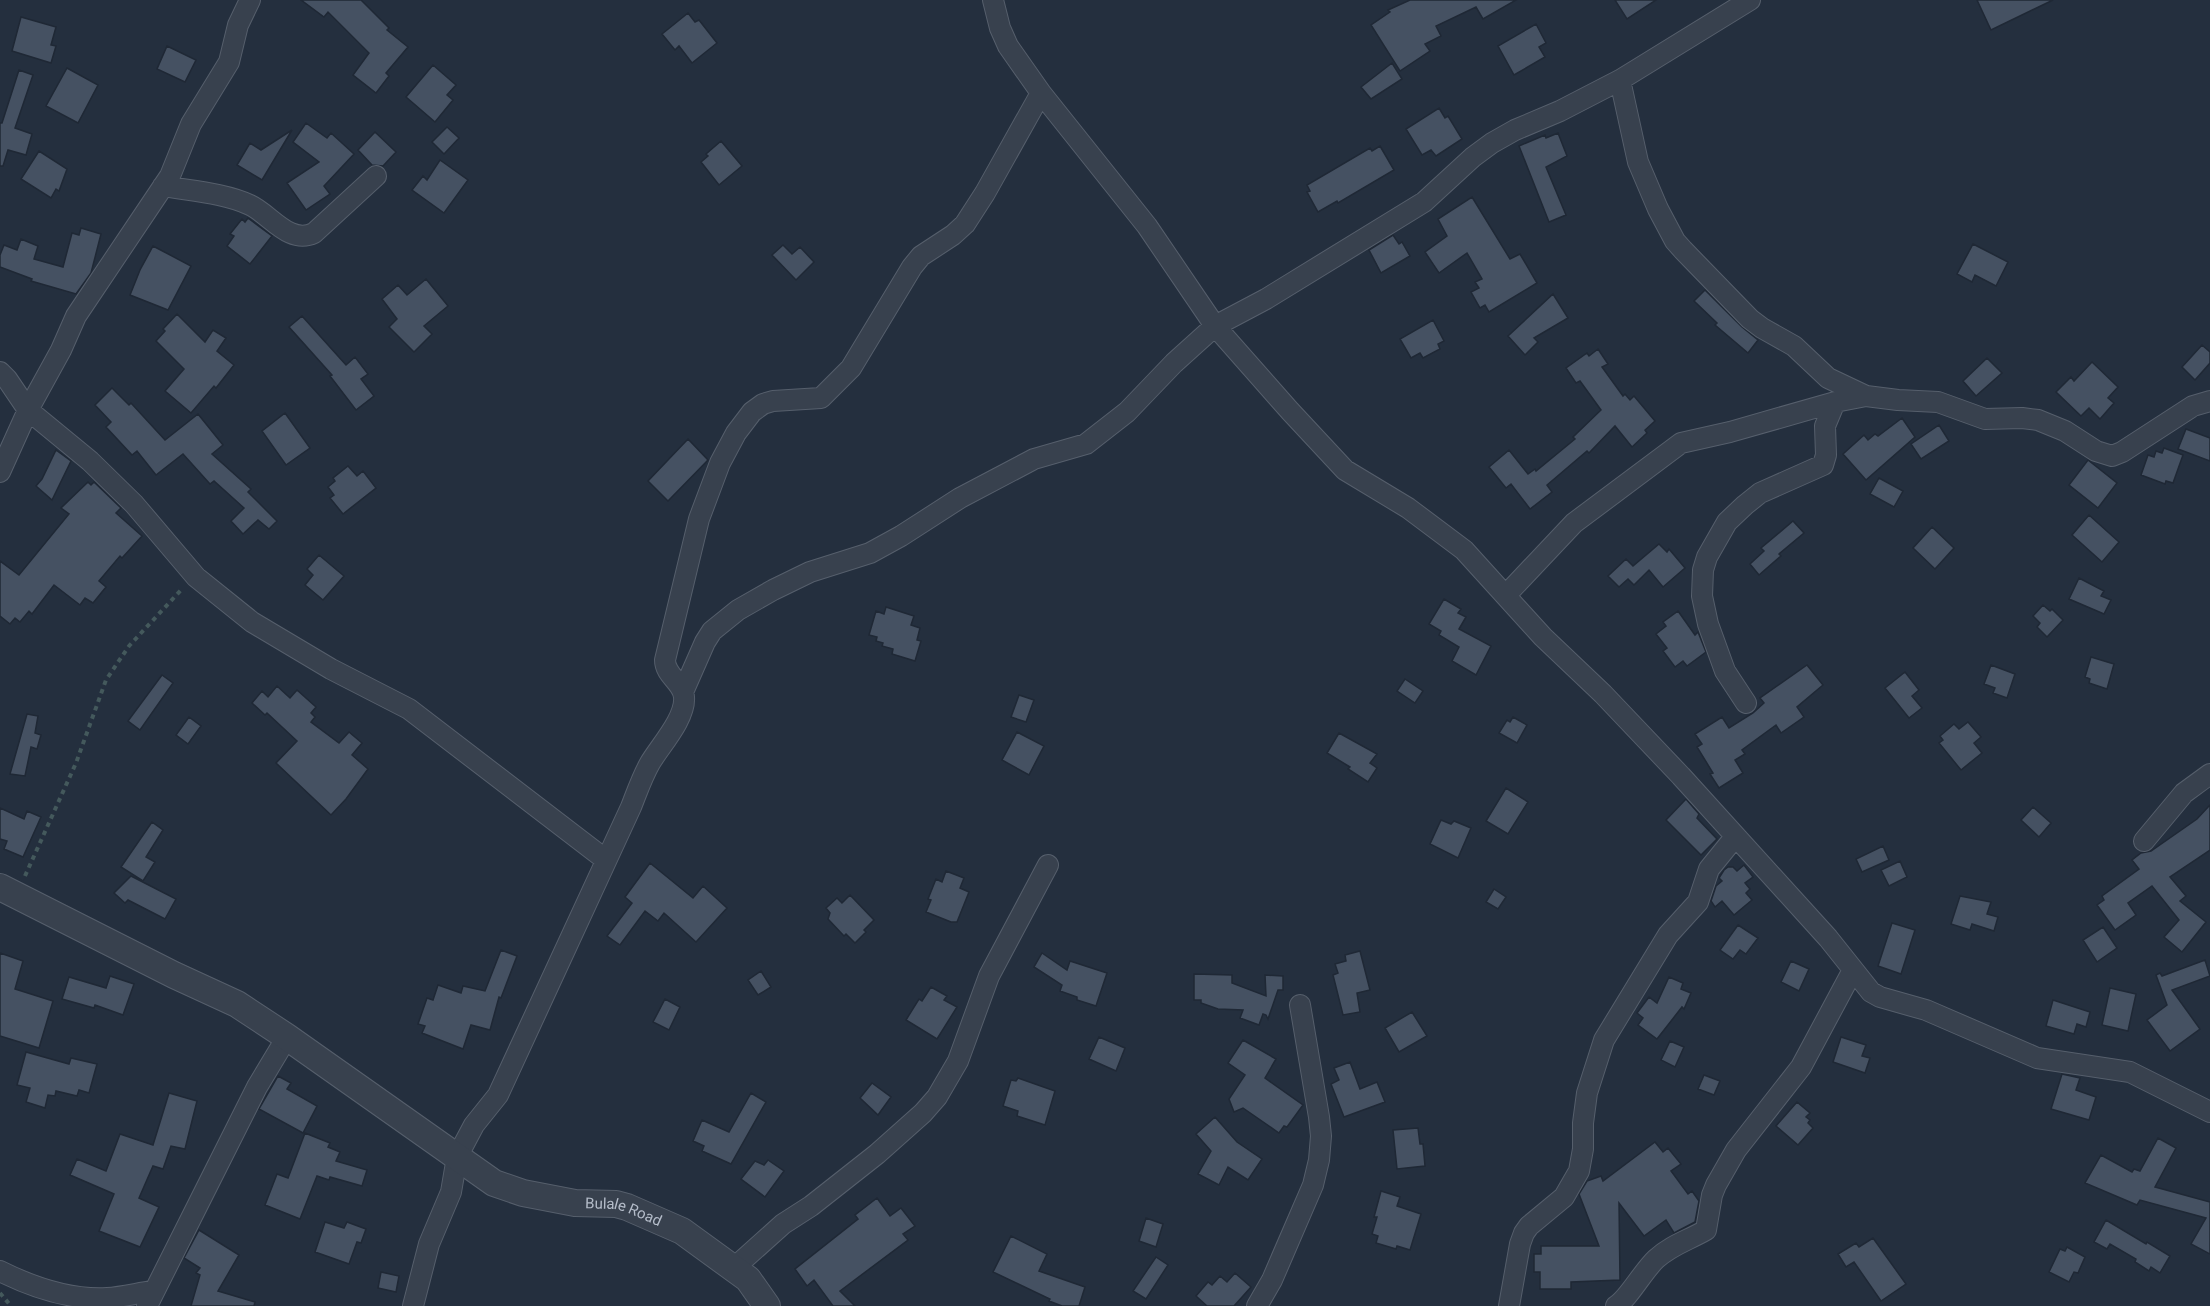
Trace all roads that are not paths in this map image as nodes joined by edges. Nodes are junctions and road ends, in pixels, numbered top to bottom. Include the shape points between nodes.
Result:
1 (250, 0) edge
2 (993, 0) edge
3 (1750, 0) edge
4 (1620, 80) junction
5 (1041, 93) junction
6 (376, 176) dead end
7 (163, 186) junction
8 (1215, 326) junction
9 (0, 372) edge
10 (1866, 396) junction
11 (2210, 401) edge
12 (1835, 402) junction
13 (28, 410) junction
14 (0, 472) edge
15 (1506, 595) junction
16 (683, 692) junction
17 (1746, 703) dead end
18 (2210, 774) edge
19 (1735, 837) junction
20 (2144, 841) dead end
21 (606, 860) junction
22 (1048, 865) dead end
23 (9, 891) edge
24 (1853, 970) junction
25 (1300, 1005) dead end
26 (287, 1037) junction
27 (2210, 1112) edge
28 (457, 1156) junction
29 (734, 1268) junction
30 (0, 1271) edge
31 (150, 1299) edge
32 (413, 1306) edge
33 (767, 1306) edge
34 (1257, 1306) edge
35 (1509, 1306) edge
36 (1616, 1306) edge

1 - 7 street via 238,25 229,62 195,117
2 - 5 street via 1008,46
3 - 4 street
4 - 8 street via 1507,135 1473,157 1424,202
4 - 10 street via 1638,162 1675,241 1750,319 1794,346 1828,378
5 - 8 street via 1147,226
5 - 16 street via 965,224 912,267 851,368 820,398 773,401 757,407 736,433 699,519 665,660 666,670
6 - 7 street via 314,233 302,237 284,230 251,205
7 - 13 street via 80,310
8 - 15 street via 1345,470 1440,531 1464,550
8 - 16 street via 1127,412 1086,444 1034,459 870,553 810,572 738,610 712,631
9 - 13 street
10 - 11 street via 1938,402 1985,419 2038,420 2112,456 2193,406
10 - 12 street
12 - 15 street via 1681,443 1574,523
12 - 17 street via 1825,426 1823,465 1760,493 1727,522 1703,570 1702,596 1708,624 1725,671
13 - 14 street
13 - 21 street via 126,496 196,577 252,622 409,709
15 - 19 street
16 - 21 street via 684,705 677,721 649,764
18 - 20 street via 2184,793
19 - 24 street
19 - 35 street via 1709,869 1698,902 1668,935 1604,1040 1587,1093 1579,1171 1564,1197 1524,1233
21 - 28 street via 498,1095 474,1125
22 - 29 street via 989,976 958,1061 937,1097 877,1154 783,1224
23 - 26 street, Bulale Road via 237,1004
24 - 27 street via 1875,995 1926,1010 2037,1058 2130,1072
24 - 36 street via 1801,1067 1736,1150 1716,1185 1706,1230 1657,1258
25 - 34 street via 1319,1117 1319,1160 1313,1185
26 - 28 street, Bulale Road
26 - 31 street via 257,1087
28 - 29 street, Bulale Road via 507,1189 575,1203 627,1207 682,1231
28 - 32 street via 451,1192 429,1244
29 - 33 street, Bulale Road via 748,1279
30 - 31 street via 44,1290 92,1298

